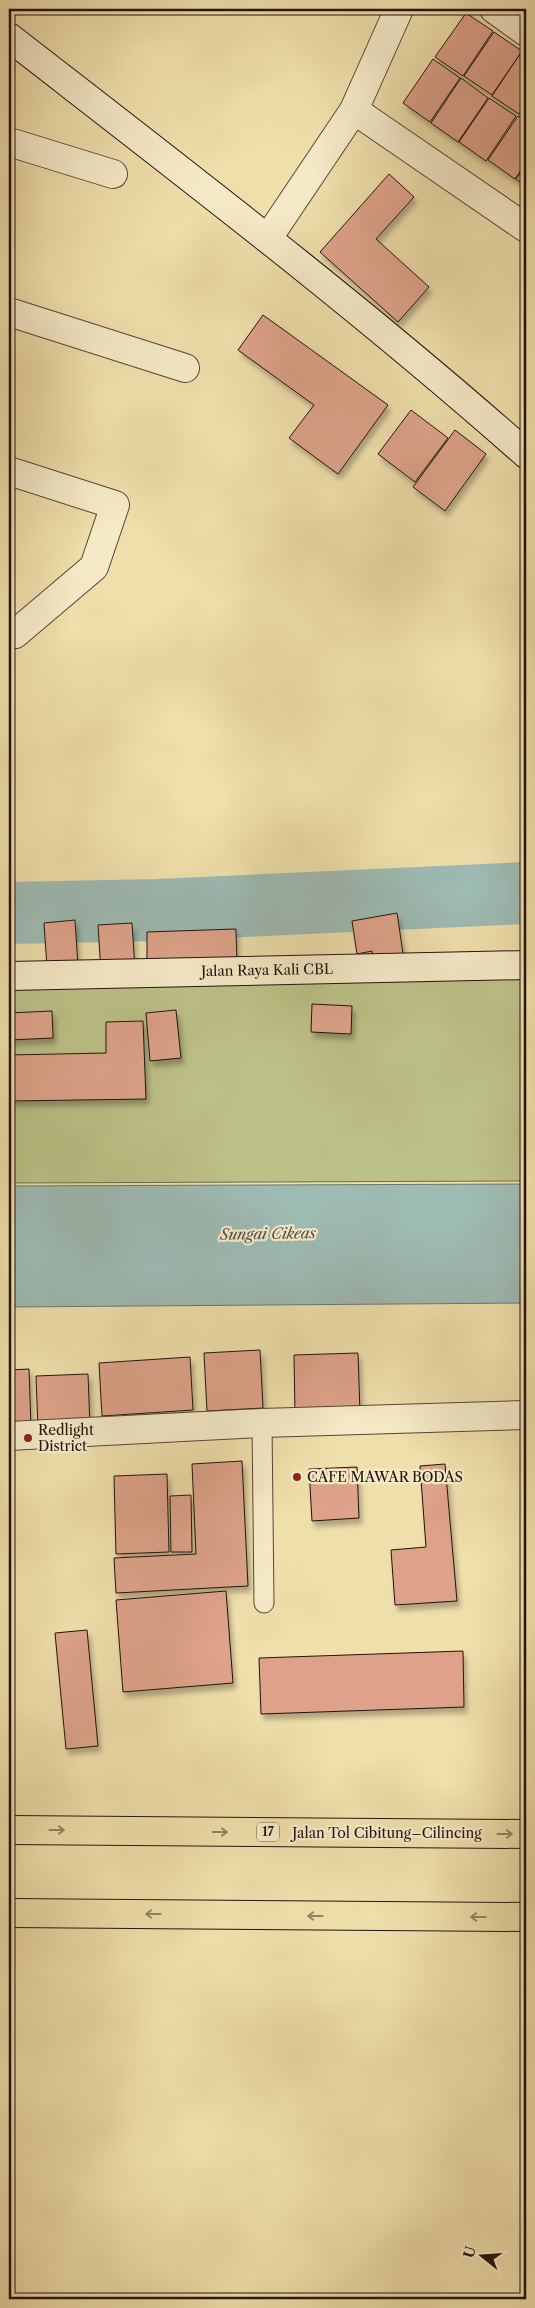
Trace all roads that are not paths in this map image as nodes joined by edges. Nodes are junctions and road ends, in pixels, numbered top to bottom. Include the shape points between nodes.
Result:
1 (398, 9) edge
2 (494, 9) edge
3 (526, 32) edge
4 (9, 37) edge
5 (354, 110) junction
6 (9, 142) edge
7 (113, 174) dead end
8 (526, 228) edge
9 (268, 238) junction
10 (9, 312) edge
11 (185, 368) dead end
12 (526, 454) edge
13 (9, 470) edge
14 (9, 632) edge
15 (526, 965) edge
16 (9, 976) edge
17 (526, 1415) edge
18 (262, 1423) junction
19 (9, 1436) edge
20 (264, 1603) dead end
21 (9, 1830) edge
22 (526, 1834) edge
23 (9, 1913) edge
24 (526, 1917) edge

1 - 5 street
2 - 3 street
4 - 9 street
5 - 8 street
5 - 9 street
6 - 7 street
9 - 12 street via 429,368
10 - 11 street
13 - 14 street via 115,505 94,567 15,634
15 - 16 street, Jalan Raya Kali CBL
17 - 18 street
18 - 19 street
18 - 20 lane
21 -> 22 highway, Jalan Tol Cibitung–Cilincing / 17
24 -> 23 highway

